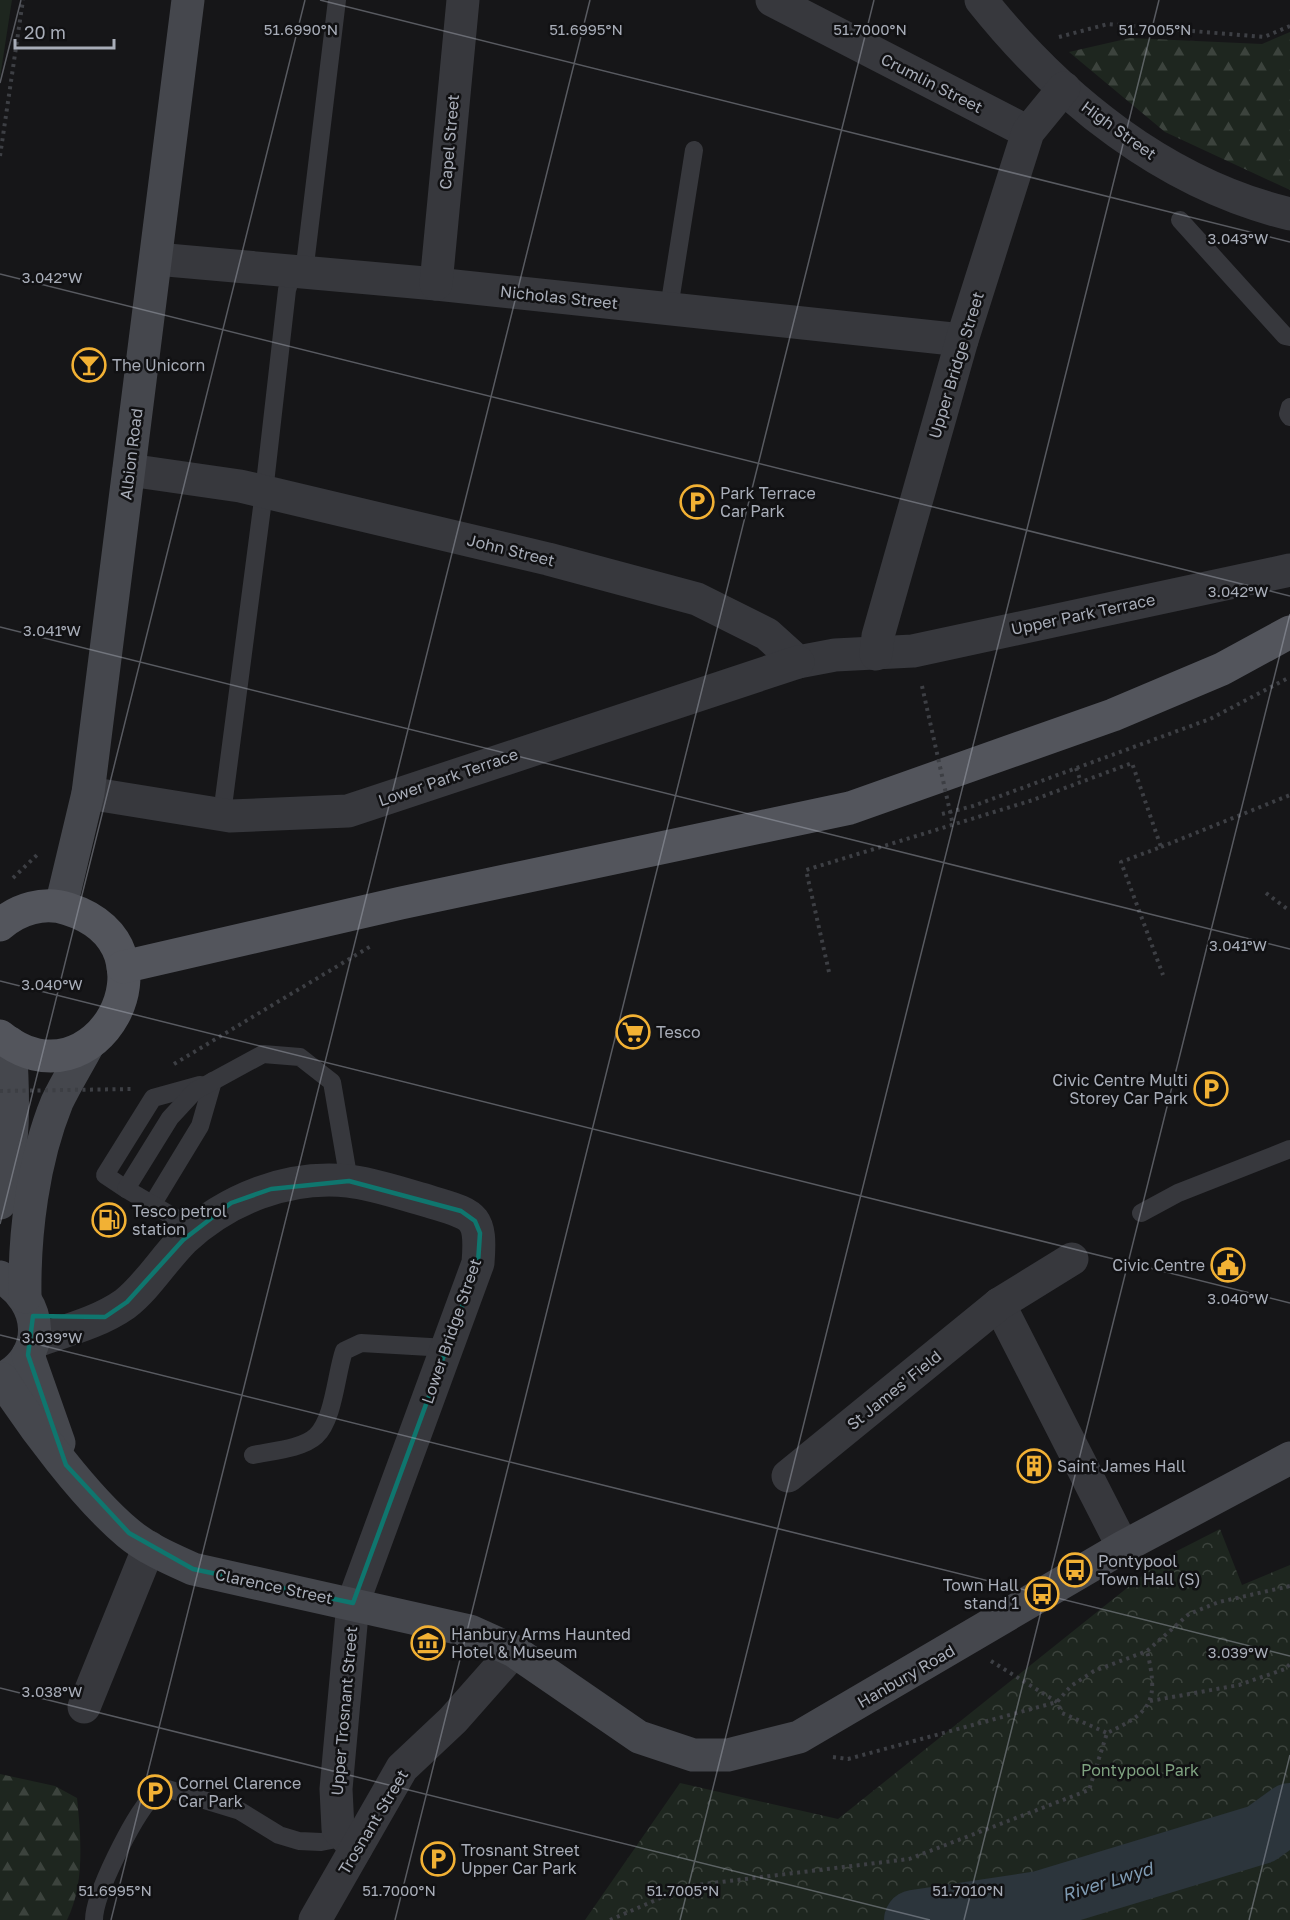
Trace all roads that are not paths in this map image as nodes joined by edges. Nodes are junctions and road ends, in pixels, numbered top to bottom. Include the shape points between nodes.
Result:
1 (188, 0) edge
2 (337, 0) edge
3 (463, 0) edge
4 (772, 0) edge
5 (981, 0) edge
6 (1064, 88) junction
7 (1028, 132) junction
8 (694, 150) dead end
9 (1290, 214) edge
10 (1180, 220) dead end
11 (156, 259) junction
12 (298, 272) junction
13 (436, 284) junction
14 (669, 308) junction
15 (1290, 337) edge
16 (962, 340) junction
17 (1290, 407) edge
18 (1290, 417) edge
19 (129, 471) junction
20 (264, 492) junction
21 (1290, 570) edge
22 (1290, 632) edge
23 (876, 654) junction
24 (798, 662) junction
25 (88, 793) junction
26 (222, 814) junction
27 (62, 906) junction
28 (0, 926) edge
29 (123, 967) junction
30 (5, 1040) edge
31 (88, 1045) junction
32 (213, 1081) junction
33 (6, 1137) edge
34 (1290, 1149) edge
35 (349, 1181) junction
36 (126, 1190) junction
37 (0, 1203) edge
38 (152, 1205) junction
39 (1141, 1213) dead end
40 (196, 1230) junction
41 (1072, 1259) dead end
42 (0, 1277) edge
43 (999, 1304) junction
44 (30, 1327) junction
45 (447, 1348) junction
46 (1, 1380) edge
47 (253, 1455) dead end
48 (1290, 1458) edge
49 (66, 1465) junction
50 (788, 1476) dead end
51 (149, 1547) junction
52 (1123, 1547) junction
53 (353, 1603) junction
54 (514, 1651) junction
55 (84, 1707) dead end
56 (351, 1843) junction
57 (94, 1920) edge
58 (315, 1920) edge

1 - 11 street, Albion Road
2 - 12 lane
3 - 13 street, Capel Street
4 - 7 street, Crumlin Street
5 - 6 street, High Street via 1013,40
6 - 7 street, Upper Bridge Street
6 - 9 street, High Street via 1134,145 1185,174
7 - 16 street, Upper Bridge Street
8 - 14 lane
10 - 15 lane
11 - 12 street, Nicholas Street
11 - 19 street, Albion Road
12 - 13 street, Nicholas Street
12 - 20 lane via 287,290
13 - 14 street, Nicholas Street
14 - 16 street, Nicholas Street
16 - 23 street, Upper Bridge Street
17 - 18 lane
19 - 20 street, John Street
19 - 25 street, Albion Road
20 - 24 street, John Street via 548,559 697,599 767,634
20 - 26 lane
21 - 23 street, Upper Park Terrace via 913,651
22 - 29 main road via 1222,669 1113,715 850,808
23 - 24 street via 835,655
24 - 26 street, Lower Park Terrace via 348,811
25 - 26 street, Lower Park Terrace
25 - 27 street, Albion Road
27 - 28 main road via 25,910
27 - 29 main road via 83,913 102,927 116,945
29 - 31 main road via 124,990 118,1012 106,1031
30 - 31 main road via 28,1052 48,1055 69,1053
30 - 33 street via 14,1096
31 - 44 street via 58,1101 44,1142 24,1267
32 - 35 lane via 262,1054 300,1058 332,1082
32 - 36 lane via 195,1091 170,1118
32 - 36 lane via 153,1098 105,1175
32 - 38 lane via 200,1126
33 - 37 street via 9,1172
34 - 39 lane
35 - 40 street, Lower Bridge Street via 304,1182 271,1189 231,1203
35 - 45 street, Lower Bridge Street via 461,1211 475,1221 480,1233 478,1263
36 - 38 lane
38 - 40 lane
40 - 44 street, Lower Bridge Street via 127,1302 105,1317
41 - 43 street, St James' Field
42 - 44 street via 13,1284
43 - 50 street, St James' Field
43 - 52 street
44 - 46 street via 17,1369
44 - 49 street, Clarence Street
45 - 47 lane via 361,1343 344,1351 331,1406 316,1435 304,1442
45 - 53 street, Lower Bridge Street
46 - 49 street, Clarence Street
48 - 52 street, Hanbury Road
49 - 51 street, Clarence Street via 129,1533
51 - 53 street, Clarence Street via 193,1569
51 - 55 street
52 - 54 street, Hanbury Road via 800,1737 728,1755 693,1755 639,1737
53 - 54 street, Clarence Street via 470,1630
53 - 56 street, Upper Trosnant Street via 336,1790 338,1828
54 - 56 street, Trosnant Street via 453,1720 402,1768
56 - 57 lane via 299,1841 279,1835 240,1811 168,1789 153,1796 134,1822 97,1899
56 - 58 street, Trosnant Street

